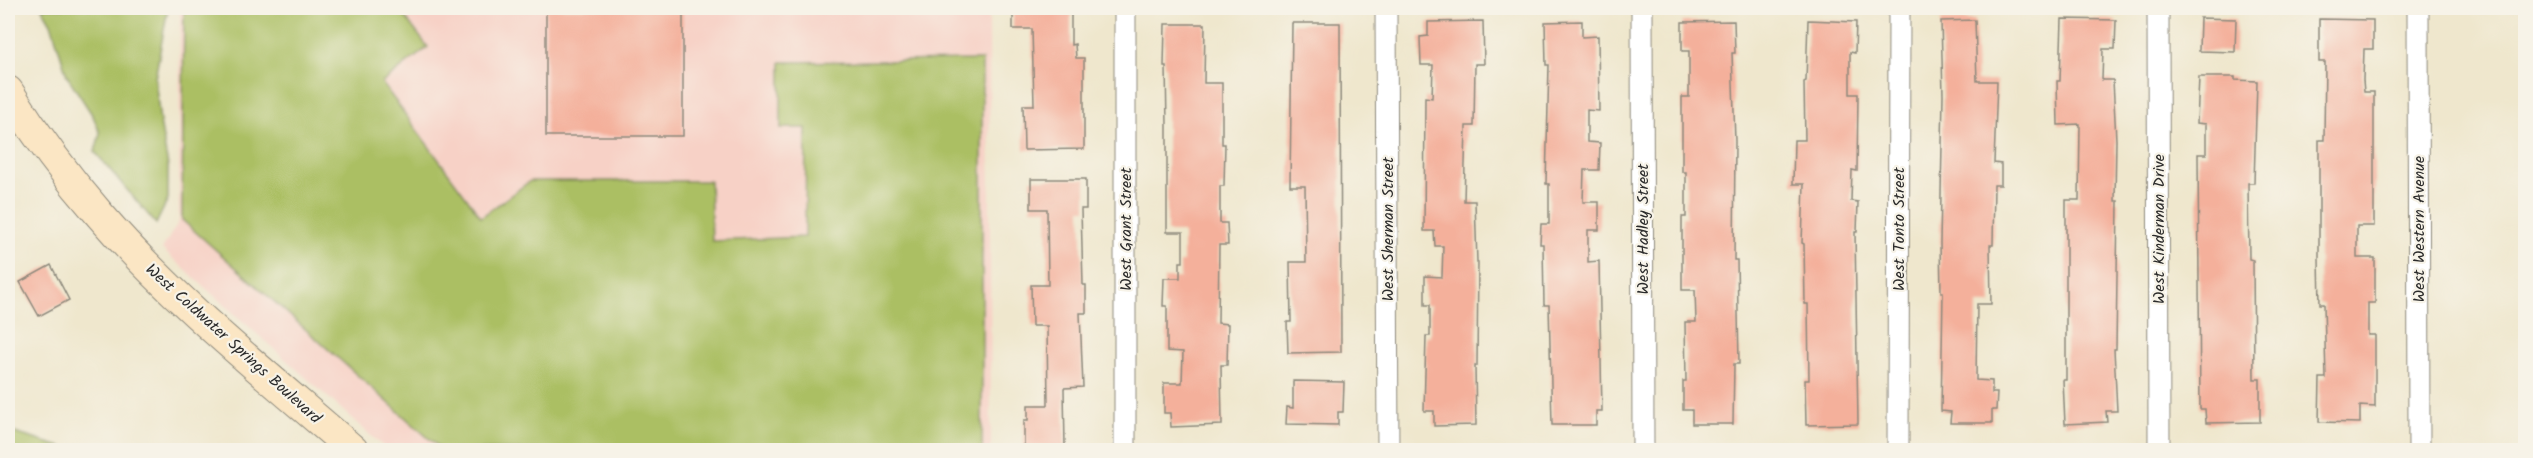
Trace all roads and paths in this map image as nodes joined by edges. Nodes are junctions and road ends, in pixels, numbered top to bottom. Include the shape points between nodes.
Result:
1 (1125, 8) edge
2 (1386, 8) edge
3 (1642, 8) edge
4 (1899, 8) edge
5 (2158, 8) edge
6 (2418, 8) edge
7 (8, 91) edge
8 (353, 450) edge
9 (1125, 450) edge
10 (1388, 450) edge
11 (1642, 450) edge
12 (1898, 450) edge
13 (2159, 450) edge
14 (2419, 450) edge

1 - 9 street, West Grant Street
2 - 10 street, West Sherman Street
3 - 11 street, West Hadley Street
4 - 12 street, West Tonto Street
5 - 13 street, West Kinderman Drive
6 - 14 street, West Western Avenue
7 - 8 street, West Coldwater Springs Boulevard via 100,216 187,304

